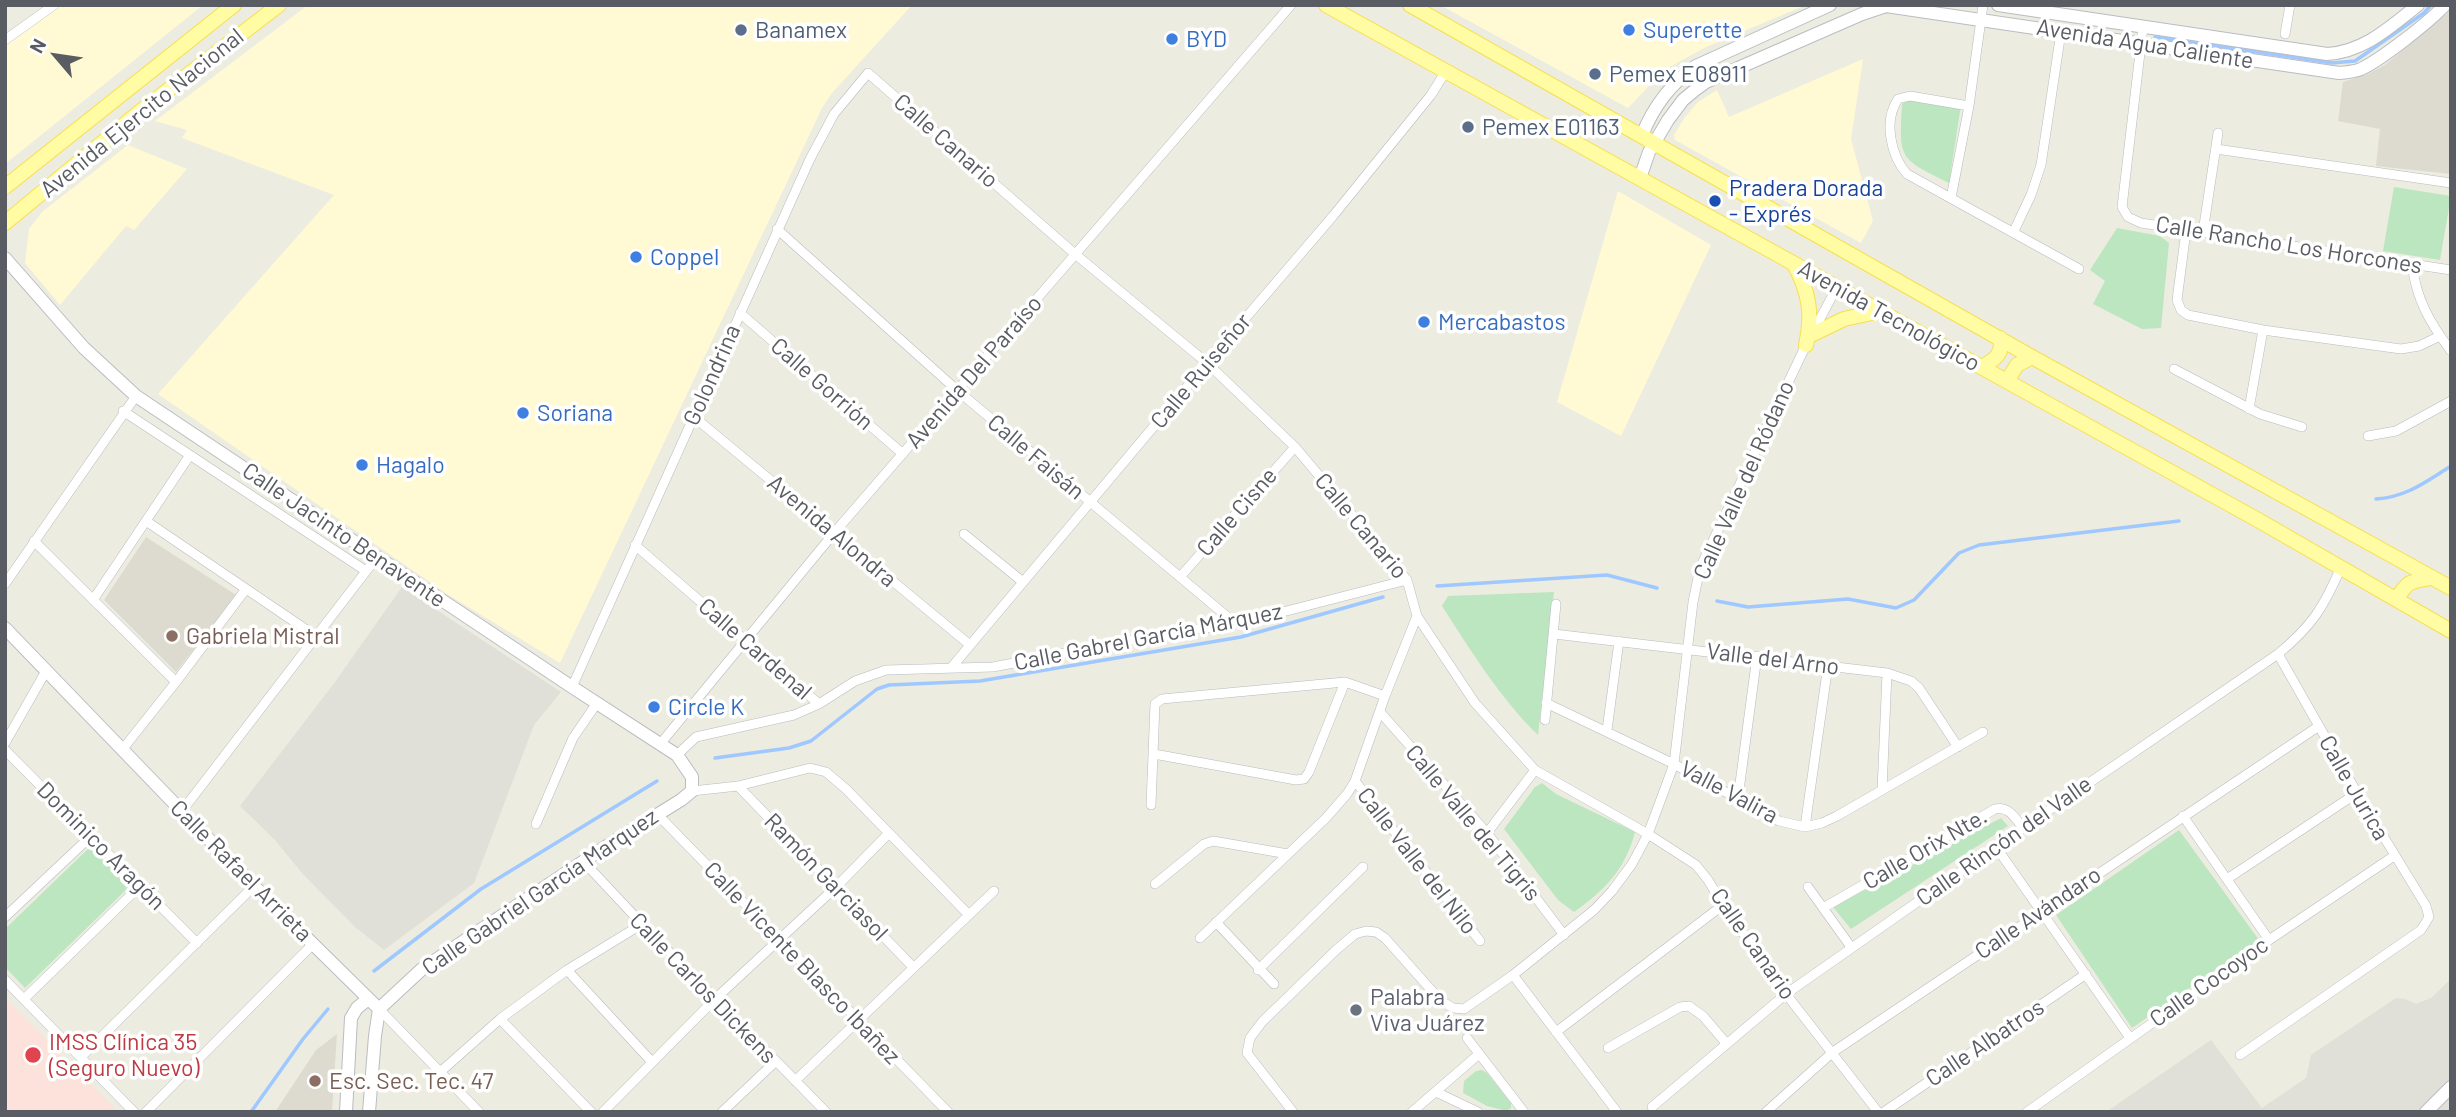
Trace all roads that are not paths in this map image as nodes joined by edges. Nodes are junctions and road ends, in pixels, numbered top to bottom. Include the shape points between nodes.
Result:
1 (54, 5) edge
2 (234, 5) edge
3 (279, 5) edge
4 (1291, 5) edge
5 (1326, 5) edge
6 (1410, 5) edge
7 (1830, 5) edge
8 (1983, 5) edge
9 (1998, 5) edge
10 (2290, 5) edge
11 (2418, 5) edge
12 (2445, 5) edge
13 (1885, 6) edge
14 (1860, 10) edge
15 (1982, 20) junction
16 (2143, 27) junction
17 (2061, 32) junction
18 (2286, 34) dead end
19 (5, 40) edge
20 (2142, 44) junction
21 (1446, 71) junction
22 (868, 73) joint
23 (1969, 106) junction
24 (2218, 133) dead end
25 (1648, 139) junction
26 (2216, 149) junction
27 (1640, 178) junction
28 (2451, 183) edge
29 (5, 187) edge
30 (1951, 198) junction
31 (5, 223) edge
32 (777, 229) junction
33 (2186, 231) junction
34 (2014, 232) junction
35 (2203, 232) junction
36 (1075, 254) junction
37 (5, 258) edge
38 (1794, 264) junction
39 (2412, 264) junction
40 (2079, 269) dead end
41 (2451, 270) edge
42 (1837, 287) junction
43 (1881, 311) junction
44 (740, 313) junction
45 (2263, 330) junction
46 (2440, 337) junction
47 (2000, 338) junction
48 (1810, 339) junction
49 (2451, 351) edge
50 (2032, 357) junction
51 (1206, 363) junction
52 (1982, 367) junction
53 (2174, 369) dead end
54 (2007, 381) junction
55 (958, 391) junction
56 (136, 396) junction
57 (2451, 401) edge
58 (2249, 409) junction
59 (123, 411) junction
60 (694, 417) junction
61 (2302, 427) dead end
62 (2368, 436) dead end
63 (1295, 447) junction
64 (904, 454) junction
65 (190, 455) junction
66 (1089, 502) junction
67 (146, 521) junction
68 (834, 533) junction
69 (964, 534) dead end
70 (34, 541) junction
71 (635, 545) junction
72 (377, 557) junction
73 (2341, 567) junction
74 (366, 571) junction
75 (1180, 577) junction
76 (2431, 578) junction
77 (1407, 580) junction
78 (1023, 582) junction
79 (5, 583) edge
80 (2451, 588) edge
81 (246, 589) junction
82 (2397, 599) junction
83 (93, 600) junction
84 (1556, 604) dead end
85 (1417, 616) junction
86 (1236, 624) junction
87 (5, 628) edge
88 (2451, 631) edge
89 (1554, 634) junction
90 (317, 637) junction
91 (746, 640) junction
92 (1619, 641) junction
93 (970, 645) junction
94 (1688, 649) junction
95 (2278, 654) junction
96 (1757, 656) junction
97 (1828, 665) junction
98 (951, 668) junction
99 (886, 670) joint
100 (46, 671) junction
101 (1888, 673) junction
102 (176, 682) junction
103 (1345, 682) junction
104 (572, 687) junction
105 (1385, 696) junction
106 (597, 703) junction
107 (819, 704) junction
108 (1546, 704) junction
109 (1380, 712) junction
110 (1545, 720) dead end
111 (2319, 726) junction
112 (1606, 730) junction
113 (1983, 732) dead end
114 (5, 743) edge
115 (661, 743) junction
116 (1958, 747) junction
117 (5, 750) edge
118 (122, 750) junction
119 (1154, 754) junction
120 (677, 755) junction
121 (1674, 764) junction
122 (1535, 770) junction
123 (1355, 781) junction
124 (738, 786) junction
125 (1882, 790) junction
126 (692, 791) junction
127 (2357, 793) junction
128 (1738, 798) junction
129 (1152, 805) dead end
130 (182, 811) junction
131 (657, 814) junction
132 (2183, 816) junction
133 (536, 824) dead end
134 (1805, 827) junction
135 (2023, 828) junction
136 (1487, 833) junction
137 (888, 834) junction
138 (1648, 834) junction
139 (90, 837) junction
140 (1996, 847) junction
141 (1288, 855) junction
142 (2394, 856) junction
143 (583, 861) junction
144 (1363, 867) dead end
145 (2227, 879) junction
146 (1155, 884) dead end
147 (141, 885) junction
148 (254, 886) junction
149 (836, 887) junction
150 (1808, 887) dead end
151 (994, 891) dead end
152 (1723, 905) junction
153 (1823, 908) junction
154 (2041, 911) junction
155 (969, 915) junction
156 (5, 917) edge
157 (1216, 922) junction
158 (642, 924) junction
159 (1564, 935) junction
160 (1200, 937) dead end
161 (779, 940) junction
162 (2269, 940) junction
163 (1480, 941) dead end
164 (197, 943) junction
165 (313, 944) junction
166 (1852, 947) junction
167 (913, 967) junction
168 (568, 970) junction
169 (1258, 970) junction
170 (2086, 974) junction
171 (1513, 975) junction
172 (5, 980) edge
173 (1274, 984) dead end
174 (1786, 994) junction
175 (24, 999) junction
176 (368, 999) junction
177 (715, 999) junction
178 (379, 1009) junction
179 (500, 1019) junction
180 (858, 1020) junction
181 (1556, 1032) junction
182 (1467, 1038) dead end
183 (2130, 1038) junction
184 (1726, 1043) junction
185 (1608, 1048) dead end
186 (1833, 1052) junction
187 (1479, 1054) junction
188 (2240, 1055) dead end
189 (81, 1057) junction
190 (652, 1062) junction
191 (775, 1062) junction
192 (439, 1073) junction
193 (795, 1081) junction
194 (2451, 1087) edge
195 (1436, 1092) junction
196 (1652, 1107) dead end
197 (1523, 1111) edge
198 (134, 1112) edge
199 (146, 1112) edge
200 (346, 1112) edge
201 (369, 1112) edge
202 (479, 1112) edge
203 (592, 1112) edge
204 (603, 1112) edge
205 (722, 1112) edge
206 (826, 1112) edge
207 (948, 1112) edge
208 (1293, 1112) edge
209 (1412, 1112) edge
210 (1478, 1112) edge
211 (1617, 1112) edge
212 (1766, 1112) edge
213 (1878, 1112) edge
214 (1884, 1112) edge
215 (2027, 1112) edge
216 (2426, 1112) edge

1 - 19 street
2 - 29 main road, Avenida Ejercito Nacional
3 - 31 main road, Avenida Ejercito Nacional
4 - 36 street, Avenida Del Paraíso
5 - 21 main road, Avenida Tecnológico
6 - 25 main road, Avenida Tecnológico
7 - 25 street, Avenida Agua Caliente via 1689,71 1653,109
8 - 15 street
9 - 16 street, Avenida Agua Caliente
10 - 18 street
11 - 16 street, Avenida Agua Caliente via 2370,42 2337,54
12 - 20 street, Avenida Agua Caliente via 2374,61 2350,72
13 - 14 street, Avenida Agua Caliente
13 - 15 street, Avenida Agua Caliente
14 - 25 street, Avenida Agua Caliente via 1706,82
15 - 17 street, Avenida Agua Caliente
15 - 23 street
16 - 20 street
17 - 20 street, Avenida Agua Caliente
17 - 34 street via 2041,165
20 - 33 street, Calle Rancho Los Horcones via 2122,207 2137,222
21 - 27 main road, Avenida Tecnológico
21 - 51 street, Calle Ruiseñor via 1333,216
22 - 32 street, Golondrina via 822,134
22 - 36 street, Calle Canario
23 - 30 street
23 - 30 street via 1902,97 1891,116 1894,154 1900,166
24 - 26 street
25 - 27 street, Avenida Agua Caliente
25 - 47 main road, Avenida Tecnológico
26 - 28 street
26 - 35 street
27 - 38 main road, Avenida Tecnológico
30 - 34 street
32 - 44 street, Golondrina
32 - 55 street, Calle Faisán
33 - 35 street, Calle Rancho Los Horcones
33 - 45 street via 2177,300 2181,310
34 - 40 street
35 - 39 street, Calle Rancho Los Horcones
36 - 51 street, Calle Canario
36 - 55 street, Avenida Del Paraíso
37 - 56 street, Calle Jacinto Benavente via 84,348
38 - 42 main road, Avenida Tecnológico
38 - 48 main road via 1807,292
39 - 41 street, Calle Rancho Los Horcones
39 - 46 street via 2417,294
42 - 43 main road, Avenida Tecnológico
42 - 48 street, Calle Valle del Ródano
43 - 48 main road via 1844,319
43 - 52 main road, Avenida Tecnológico
44 - 60 street, Golondrina
44 - 64 street, Calle Gorrión
45 - 46 street via 2401,349
45 - 58 street
46 - 49 street
47 - 50 main road, Avenida Tecnológico
47 - 52 main road via 2000,353
48 - 94 street, Calle Valle del Ródano via 1700,568
50 - 54 main road via 2017,365
50 - 76 main road, Avenida Tecnológico
51 - 63 street, Calle Canario
51 - 66 street, Calle Ruiseñor
52 - 54 main road, Avenida Tecnológico
53 - 58 street
54 - 73 main road, Avenida Tecnológico
55 - 64 street, Avenida Del Paraíso
55 - 66 street, Calle Faisán
56 - 59 street
56 - 72 street, Calle Jacinto Benavente
57 - 62 street via 2396,431
58 - 61 street
59 - 65 street
59 - 70 street
60 - 68 street, Avenida Alondra
60 - 71 street, Golondrina
63 - 75 street, Calle Cisne
63 - 77 street, Calle Canario
64 - 68 street, Avenida Del Paraíso
65 - 67 street
65 - 74 street
66 - 75 street, Calle Faisán
66 - 78 street, Calle Ruiseñor
67 - 81 street
67 - 83 street
68 - 91 street, Avenida Del Paraíso
68 - 93 street, Avenida Alondra
69 - 78 street
70 - 79 street
70 - 83 street
71 - 91 street, Calle Cardenal
71 - 104 street, Golondrina
72 - 74 street
72 - 104 street, Calle Jacinto Benavente
73 - 82 main road, Avenida Tecnológico
73 - 95 street, Calle Rincón del Valle via 2315,618
74 - 90 street
75 - 86 street, Calle Faisán
76 - 80 main road, Avenida Tecnológico
76 - 82 main road via 2411,580
77 - 85 street, Calle Canario
77 - 86 street, Calle Gabrel García Márquez
78 - 93 street, Calle Ruiseñor
81 - 90 street
81 - 102 street
82 - 88 main road, Avenida Tecnológico
83 - 102 street
84 - 89 street
85 - 105 street
85 - 122 street, Calle Canario via 1475,703
86 - 98 street, Calle Gabrel García Márquez via 993,667
87 - 100 street, Calle Rafael Arrieta
89 - 92 street, Valle del Arno
89 - 108 street
90 - 130 street
91 - 107 street, Calle Cardenal
91 - 115 street, Avenida Del Paraíso
92 - 94 street, Valle del Arno
92 - 112 street
93 - 98 street, Calle Ruiseñor
94 - 96 street, Valle del Arno
94 - 121 street, Calle Valle del Ródano
95 - 111 street, Calle Jurica
95 - 135 street, Calle Rincón del Valle
96 - 97 street, Valle del Arno
96 - 128 street
97 - 101 street, Valle del Arno
97 - 134 street
98 - 99 street, Calle Gabrel García Márquez
99 - 107 street, Calle Cardenal via 855,681
100 - 114 street
100 - 118 street, Calle Rafael Arrieta
101 - 116 street, Valle del Arno via 1919,688
101 - 125 street
102 - 118 street
103 - 105 street
103 - 119 street via 1162,699 1155,704
103 - 119 street via 1304,779
104 - 106 street, Calle Jacinto Benavente
105 - 109 street
106 - 115 street, Calle Jacinto Benavente
106 - 133 street via 573,738
107 - 120 street via 794,715 696,737
108 - 110 street
108 - 112 street, Valle Valira
109 - 123 street
109 - 136 street, Calle Valle del Tigris
111 - 127 street, Calle Jurica
111 - 132 street, Calle Avándaro
112 - 121 street, Valle Valira
113 - 116 street, Valle Valira
115 - 120 street, Calle Jacinto Benavente
116 - 125 street, Valle Valira
117 - 139 street, Dominico Aragón
118 - 130 street, Calle Rafael Arrieta
119 - 129 street
120 - 126 street, Calle Jacinto Benavente via 692,777
121 - 128 street, Valle Valira
121 - 138 street, Calle Valle del Ródano
122 - 136 street
122 - 138 street, Calle Canario
123 - 141 street via 1338,806
123 - 163 street, Calle Valle del Nilo
124 - 126 street, Calle Gabriel García Marquez
124 - 137 street, Calle Gabriel García Marquez via 810,768 826,772
124 - 149 street, Ramón Garciasol
125 - 134 street, Valle Valira via 1837,816
126 - 131 street, Calle Gabriel García Marquez
127 - 142 street, Calle Jurica
127 - 145 street
128 - 134 street, Valle Valira via 1779,821
130 - 148 street, Calle Rafael Arrieta
131 - 143 street, Calle Gabriel García Marquez
131 - 161 street, Calle Vicente Blasco Ibañez
132 - 145 street
132 - 154 street, Calle Avándaro
135 - 140 street, Calle Rincón del Valle
135 - 153 street, Calle Orix Nte. via 2009,811 1995,808
136 - 159 street, Calle Valle del Tigris
137 - 149 street
137 - 155 street
138 - 152 street, Calle Canario via 1696,865
138 - 159 street, Calle Valle del Ródano via 1612,891
139 - 147 street, Dominico Aragón
139 - 156 street
140 - 154 street
140 - 166 street, Calle Rincón del Valle
141 - 146 street via 1213,841
141 - 157 street
142 - 162 street, Calle Cocoyoc
142 - 188 street, Calle Jurica via 2426,906 2428,921
143 - 158 street, Calle Carlos Dickens
143 - 178 street, Calle Gabriel García Marquez via 422,969
144 - 169 street
145 - 162 street
147 - 164 street, Dominico Aragón
147 - 175 street
148 - 164 street
148 - 165 street, Calle Rafael Arrieta
149 - 161 street
149 - 167 street, Ramón Garciasol
150 - 153 street
151 - 155 street
152 - 174 street, Calle Canario
152 - 181 street
153 - 166 street
154 - 170 street
154 - 186 street, Calle Avándaro
155 - 167 street
157 - 160 street
157 - 169 street
158 - 168 street
158 - 177 street, Calle Carlos Dickens
159 - 171 street, Calle Valle del Ródano
161 - 177 street
161 - 180 street, Calle Vicente Blasco Ibañez
162 - 183 street, Calle Cocoyoc
164 - 189 street
165 - 176 street, Calle Rafael Arrieta
165 - 199 street
166 - 174 street, Calle Rincón del Valle
167 - 180 street
168 - 179 street
168 - 190 street
169 - 173 street
170 - 183 street
170 - 214 street, Calle Albatros
171 - 181 street
171 - 208 street, Calle Valle del Ródano via 1464,1009 1447,1006 1385,938 1376,932 1355,934 1262,1022 1246,1049
172 - 175 street
174 - 184 street, Calle Rincón del Valle
174 - 186 street, Calle Canario
175 - 189 street
176 - 178 street, Calle Rafael Arrieta
176 - 200 street via 351,1018
177 - 190 street
177 - 191 street, Calle Carlos Dickens
178 - 192 street, Calle Rafael Arrieta
178 - 201 street
179 - 192 street
179 - 203 street
180 - 193 street
180 - 207 street, Calle Vicente Blasco Ibañez
181 - 211 street
182 - 187 street
183 - 215 street, Calle Cocoyoc
184 - 185 street via 1689,1006
184 - 196 street, Calle Rincón del Valle
186 - 212 street, Calle Avándaro
186 - 213 street, Calle Canario
187 - 195 street
187 - 197 street
189 - 198 street
190 - 204 street
191 - 193 street, Calle Carlos Dickens
191 - 205 street
192 - 202 street, Calle Rafael Arrieta
193 - 206 street, Calle Carlos Dickens
194 - 216 street
195 - 209 street
195 - 210 street

